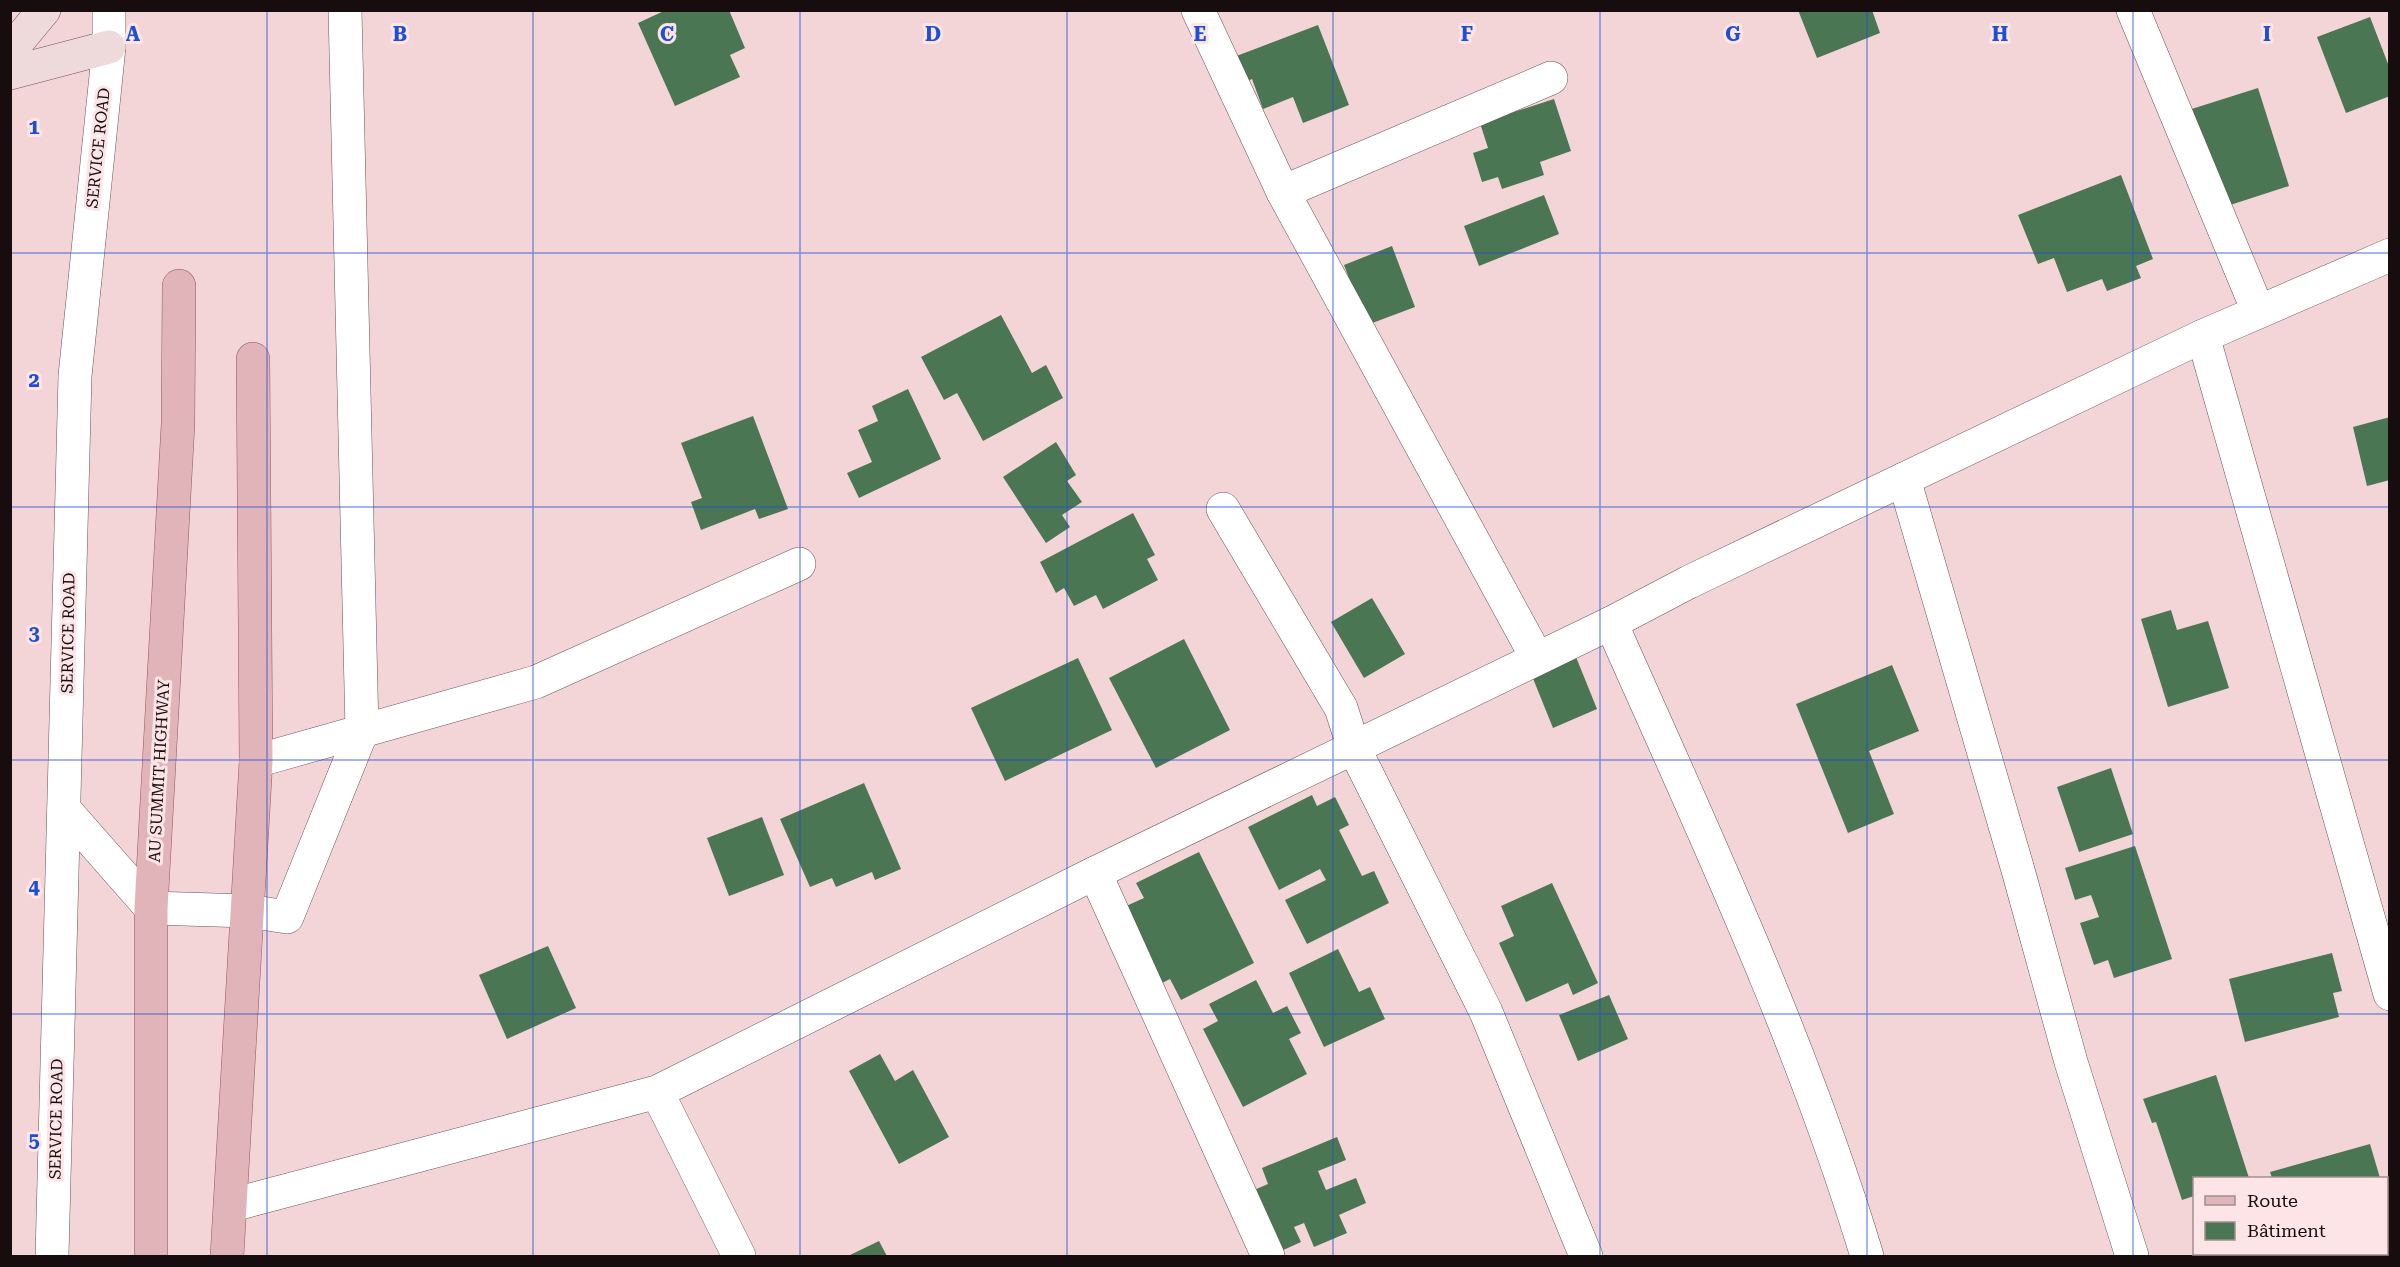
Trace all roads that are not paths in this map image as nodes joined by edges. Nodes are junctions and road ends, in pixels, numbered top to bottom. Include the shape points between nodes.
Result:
1 (44, 10) edge
2 (109, 10) edge
3 (345, 10) edge
4 (1198, 10) edge
5 (2133, 10) edge
6 (109, 47) junction
7 (10, 51) edge
8 (10, 73) edge
9 (1551, 78) dead end
10 (1283, 192) junction
11 (2390, 255) edge
12 (179, 286) dead end
13 (2258, 311) junction
14 (2203, 336) junction
15 (253, 359) dead end
16 (1904, 479) junction
17 (1223, 509) dead end
18 (799, 564) dead end
19 (1611, 623) junction
20 (1537, 658) junction
21 (362, 731) junction
22 (1354, 748) junction
23 (256, 761) junction
24 (64, 809) junction
25 (1095, 873) junction
26 (152, 908) junction
27 (248, 911) junction
28 (2383, 943) edge
29 (2390, 994) edge
30 (657, 1092) junction
31 (232, 1205) junction
32 (52, 1257) edge
33 (151, 1257) edge
34 (228, 1257) edge
35 (739, 1257) edge
36 (1268, 1257) edge
37 (1586, 1257) edge
38 (1867, 1257) edge
39 (2132, 1257) edge

1 - 7 street
2 - 6 street, SERVICE ROAD
3 - 21 street
4 - 10 street
5 - 13 street
6 - 8 street
6 - 24 street, SERVICE ROAD via 75,376
9 - 10 street
10 - 20 street
11 - 13 street
12 - 26 main road, AU SUMMIT HIGHWAY via 178,424
13 - 14 street
14 - 16 street
14 - 28 street
15 - 23 main road
16 - 19 street
16 - 39 street
17 - 22 street via 1341,708
18 - 21 street via 536,682
19 - 20 street
19 - 38 street via 1769,981
20 - 22 street
21 - 23 street
21 - 27 street via 287,917
22 - 25 street
22 - 37 street via 1486,1012
23 - 27 main road
24 - 26 street
24 - 32 street, SERVICE ROAD
25 - 30 street
25 - 36 street
26 - 27 street
26 - 33 main road, AU SUMMIT HIGHWAY
27 - 31 main road
28 - 29 street
30 - 31 street
30 - 35 street
31 - 34 main road

